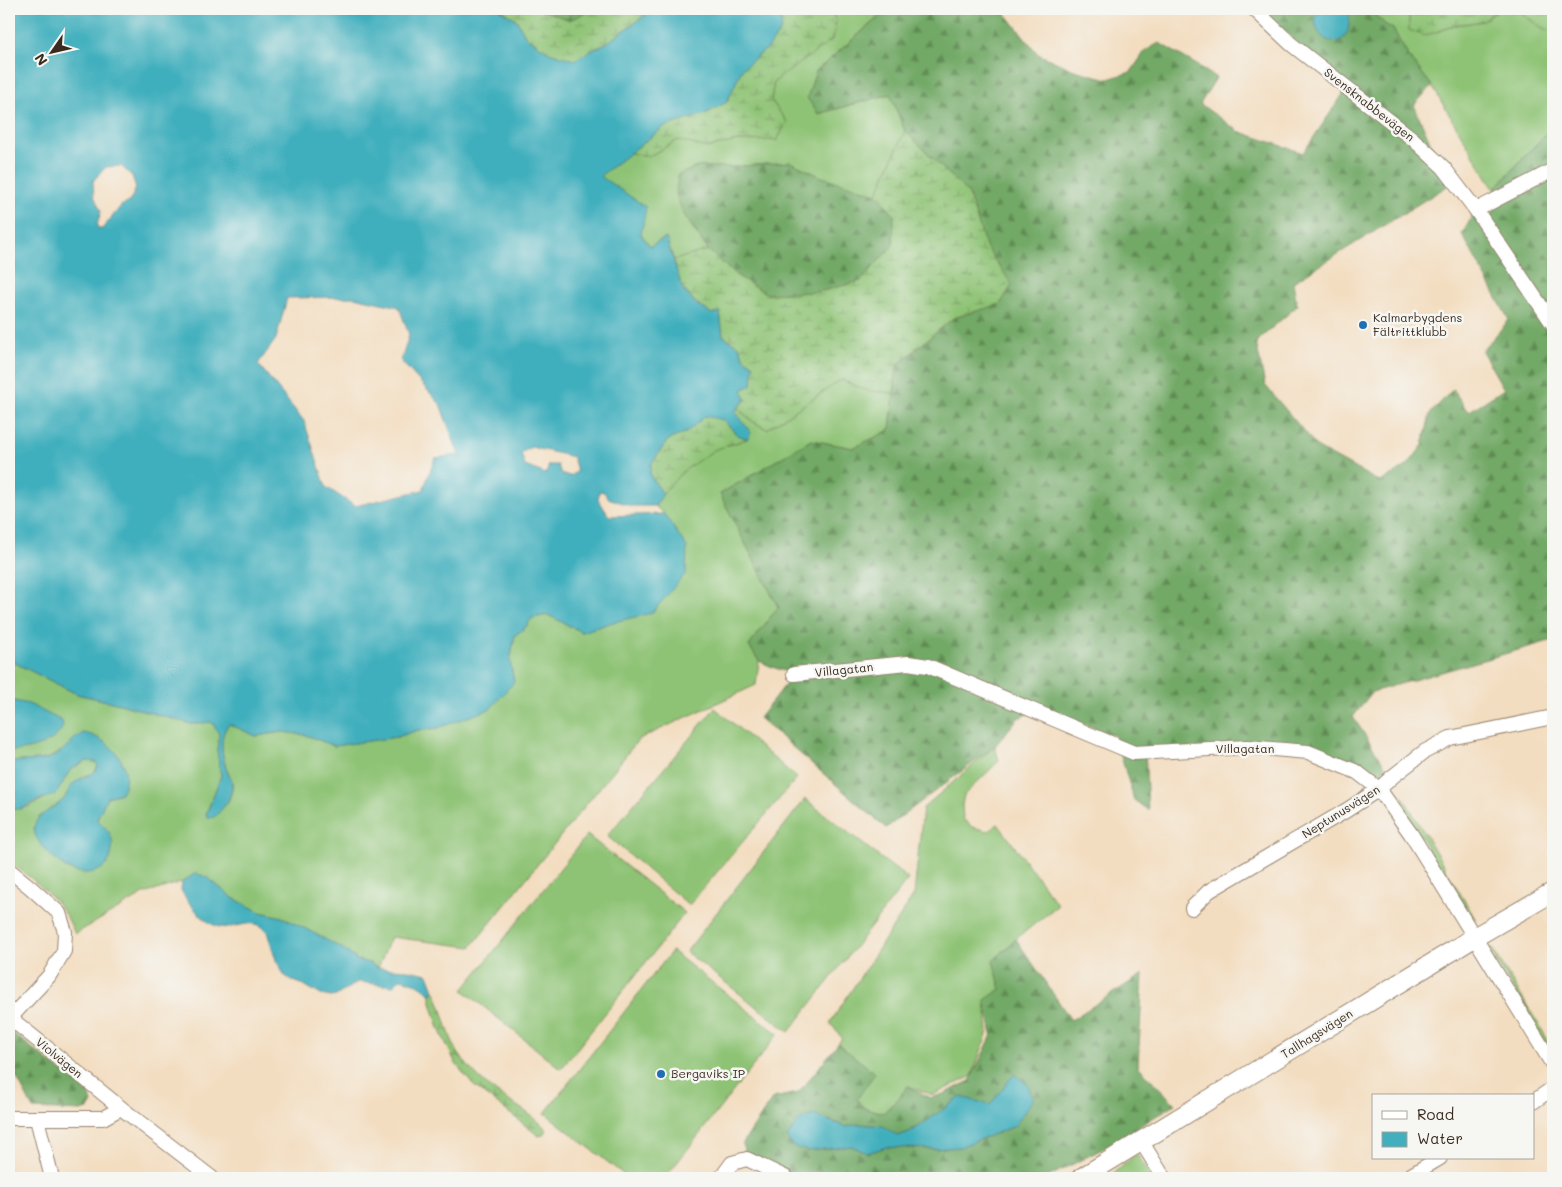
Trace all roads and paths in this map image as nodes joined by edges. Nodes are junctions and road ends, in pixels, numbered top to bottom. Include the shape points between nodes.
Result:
1 (1254, 9) edge
2 (1553, 170) edge
3 (1476, 210) junction
4 (1553, 324) edge
5 (794, 674) dead end
6 (1553, 717) edge
7 (1379, 789) junction
8 (9, 870) edge
9 (1553, 892) edge
10 (1192, 908) dead end
11 (1475, 937) junction
12 (1553, 1065) edge
13 (1553, 1088) edge
14 (1534, 1101) edge
15 (121, 1108) junction
16 (9, 1118) edge
17 (37, 1119) junction
18 (1141, 1141) junction
19 (1437, 1160) edge
20 (52, 1178) edge
21 (212, 1178) edge
22 (721, 1178) edge
23 (787, 1178) edge
24 (1081, 1178) edge
25 (1164, 1178) edge
26 (1406, 1178) edge

1 - 3 street, Svensknabbevägen via 1291,44 1413,139 1444,168
2 - 3 street
3 - 4 street, Svensknabbevägen
5 - 7 street, Villagatan via 908,663 928,666 1134,753 1248,747 1308,752 1357,772
6 - 7 street, Neptunusvägen via 1450,738 1424,752
7 - 10 street, Neptunusvägen via 1209,892
7 - 11 street, Villagatan
8 - 15 street, Violvägen via 59,913 65,932 64,951 49,976 10,1018
9 - 11 main road, Tallhagsvägen
11 - 12 street, Villagatan
11 - 18 main road, Tallhagsvägen
13 - 14 street
15 - 17 street via 103,1118
15 - 21 street, Violvägen
16 - 17 street
17 - 20 street
18 - 24 main road, Tallhagsvägen
18 - 25 street
19 - 26 street
22 - 23 street via 732,1163 747,1159

